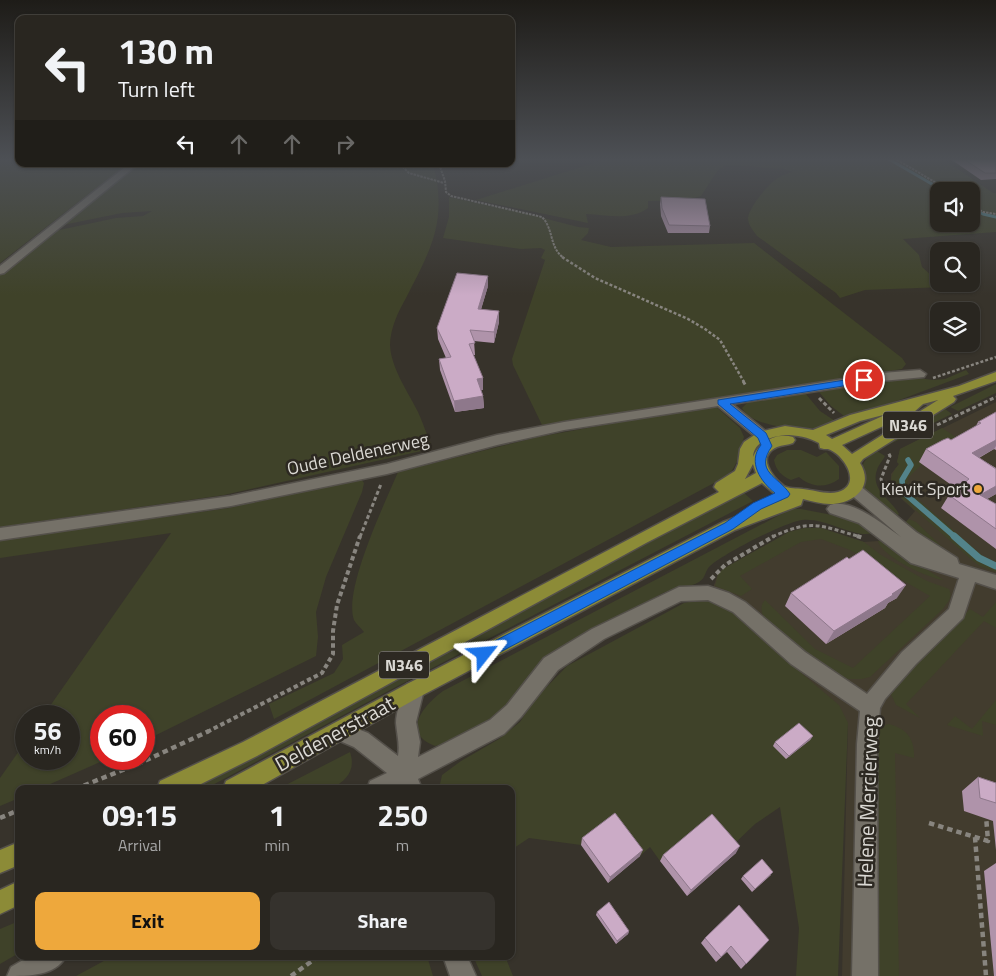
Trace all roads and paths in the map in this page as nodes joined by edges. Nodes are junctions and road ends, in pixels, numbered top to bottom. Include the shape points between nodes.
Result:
1 (84, 204) edge
2 (480, 204) edge
3 (980, 210) edge
4 (996, 214) edge
5 (0, 271) edge
6 (996, 357) edge
7 (917, 374) joint
8 (996, 376) edge
9 (964, 389) junction
10 (753, 397) junction
11 (996, 397) edge
12 (721, 402) junction
13 (918, 402) junction
14 (930, 428) dead end
15 (814, 435) junction
16 (765, 441) junction
17 (832, 444) junction
18 (888, 450) dead end
19 (853, 462) junction
20 (387, 469) junction
21 (764, 475) junction
22 (854, 489) junction
23 (790, 497) junction
24 (888, 497) dead end
25 (835, 509) joint
26 (883, 532) junction
27 (0, 534) edge
28 (640, 539) junction
29 (969, 574) junction
30 (996, 582) edge
31 (708, 593) junction
32 (414, 690) junction
33 (870, 707) junction
34 (340, 731) junction
35 (409, 782) edge
36 (86, 785) edge
37 (176, 785) edge
38 (241, 785) edge
39 (396, 785) edge
40 (15, 812) edge
41 (986, 812) edge
42 (0, 818) edge
43 (929, 823) dead end
44 (975, 837) junction
45 (15, 856) edge
46 (0, 862) edge
47 (15, 895) edge
48 (0, 902) edge
49 (47, 960) edge
50 (313, 960) edge
51 (457, 960) edge
52 (20, 976) edge
53 (291, 976) edge
54 (463, 976) edge
55 (865, 976) edge
56 (986, 976) edge

1 - 5 street
2 - 10 path via 542,217 552,244 572,265 705,329 720,340
3 - 4 path
6 - 7 path via 941,377
7 - 10 street, Oude Deldenerweg
8 - 9 main road
9 - 13 main road, N346
9 - 19 main road, N346
10 - 12 street, Oude Deldenerweg
11 - 14 path
12 - 16 street
12 - 20 street, Oude Deldenerweg via 529,433
13 - 15 main road, N346 via 871,413
13 - 17 main road, N346
15 - 16 main road, N346 via 785,431
15 - 17 main road, N346
16 - 17 main road, N346 via 785,440 816,446
16 - 21 main road via 759,458
16 - 28 main road, Deldenerstraat / N346 via 751,444 744,469 736,478
17 - 19 main road, N346
18 - 24 path via 890,456 880,480
19 - 22 main road via 857,476
20 - 27 street, Oude Deldenerweg via 231,500
20 - 36 path via 337,604 333,629 335,649 331,662 322,673 189,742
21 - 23 main road
21 - 28 main road, Deldenerstraat / N346
22 - 23 main road, N346 via 837,498 793,492
22 - 29 street via 928,549
23 - 25 main road via 815,507
23 - 32 main road, Deldenerstraat / N346
25 - 26 street via 851,513
26 - 29 street via 917,558
26 - 31 path via 869,540 825,526 801,525 782,532 723,566 711,576
28 - 37 main road, Deldenerstraat / N346 via 250,749
29 - 30 street
29 - 33 street, Helene Mercierweg via 957,613 909,658
31 - 33 street via 738,607 798,658
31 - 35 street via 679,594 582,644 551,664 497,727
32 - 34 main road, Deldenerstraat / N346
32 - 35 street via 406,722 410,742
33 - 55 street, Helene Mercierweg
34 - 35 street via 361,740
34 - 38 main road, Deldenerstraat / N346
35 - 39 street
40 - 42 path
41 - 44 path via 988,841
43 - 44 path
44 - 56 path
45 - 46 main road
47 - 48 main road
49 - 52 street
50 - 53 path
51 - 54 street

